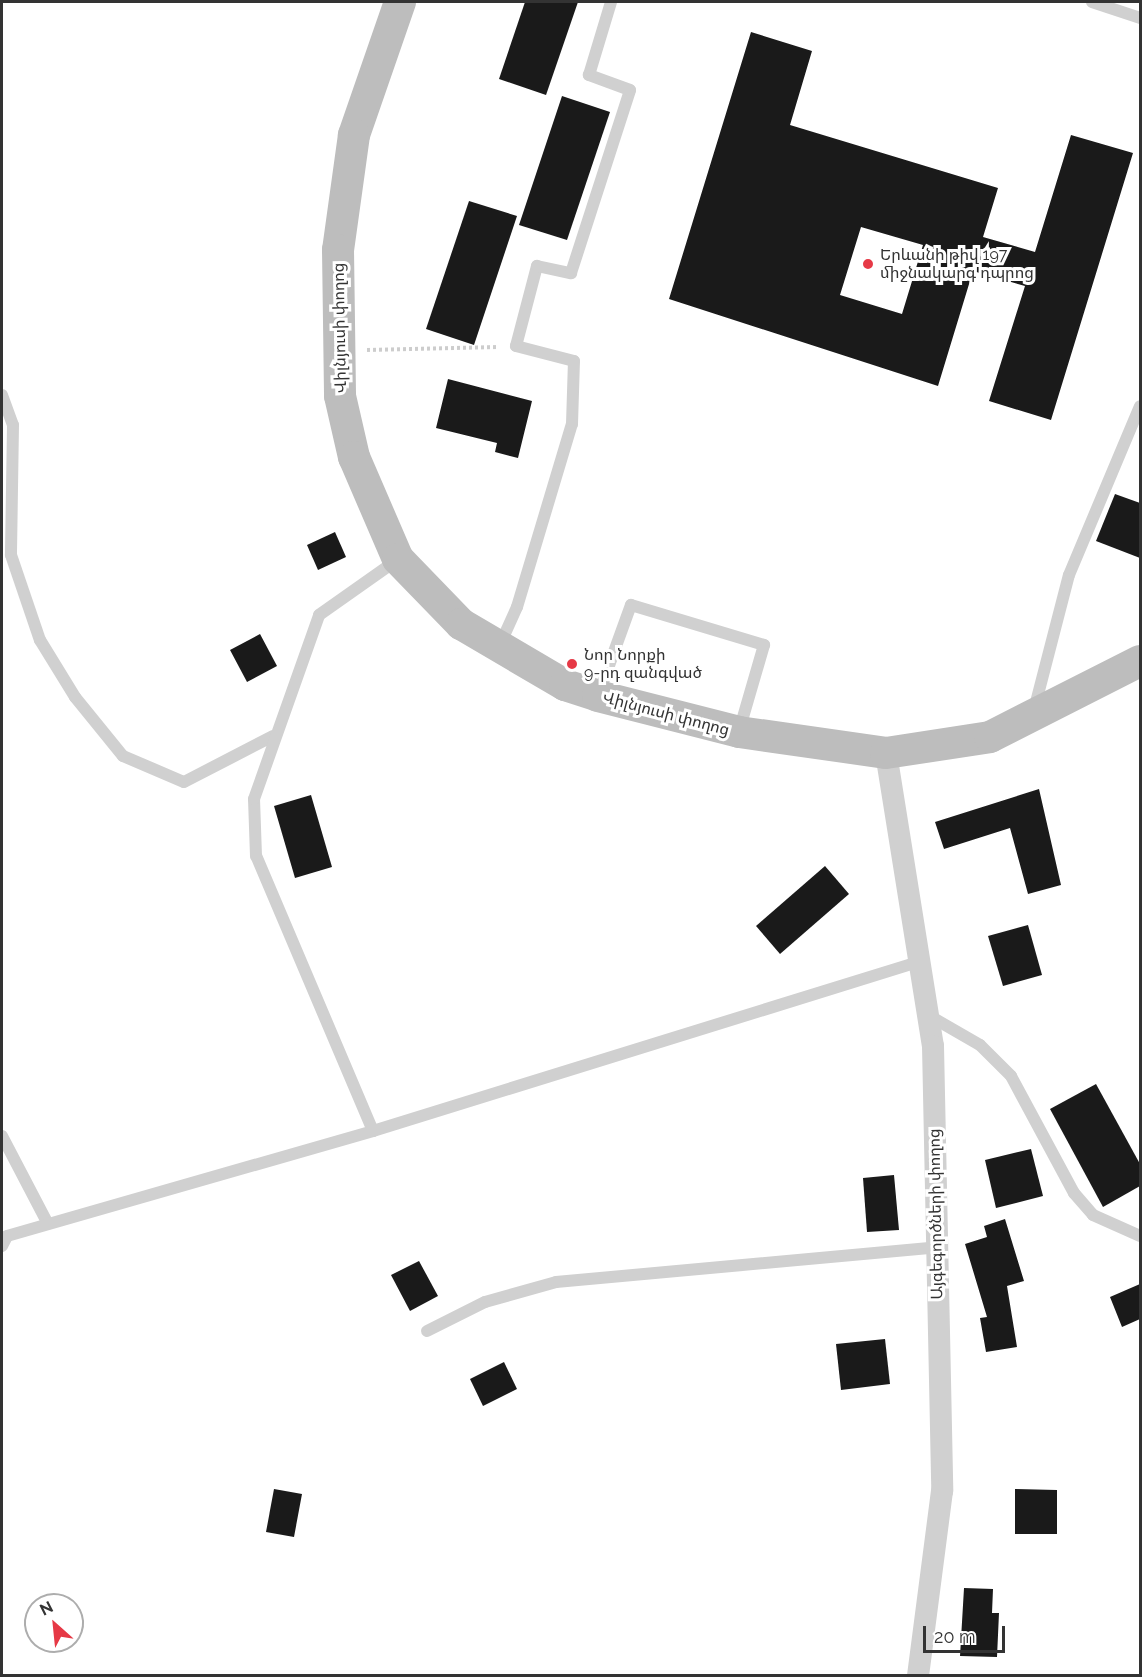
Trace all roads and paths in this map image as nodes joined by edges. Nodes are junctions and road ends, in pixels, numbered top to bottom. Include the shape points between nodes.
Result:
1 (400, 2) edge
2 (611, 2) edge
3 (1092, 2) edge
4 (1140, 18) edge
5 (516, 346) junction
6 (362, 350) dead end
7 (2, 394) edge
8 (1140, 406) edge
9 (398, 559) junction
10 (498, 649) junction
11 (1140, 661) edge
12 (598, 696) junction
13 (1032, 717) junction
14 (739, 732) junction
15 (273, 736) junction
16 (886, 753) junction
17 (918, 962) junction
18 (927, 1015) junction
19 (373, 1131) junction
20 (2, 1136) edge
21 (48, 1224) junction
22 (1140, 1236) edge
23 (2, 1246) edge
24 (937, 1247) junction
25 (427, 1331) dead end
26 (918, 1676) edge

1 - 9 street, Վիլնյուսի փողոց via 354,135 338,250 337,338 340,396 354,457
2 - 5 lane via 589,75 630,90 571,273 537,266
3 - 4 lane
5 - 6 path
5 - 10 lane via 574,361 572,424 517,607
7 - 15 lane via 13,425 11,555 40,640 75,697 123,756 184,782
8 - 13 lane via 1069,575
9 - 10 street, Վիլնյուսի փողոց via 461,624
9 - 15 lane via 319,615
10 - 12 street, Վիլնյուսի փողոց via 565,685
11 - 13 street, Վիլնյուսի փողոց
12 - 14 street, Վիլնյուսի փողոց
12 - 14 lane via 631,605 764,645
13 - 16 street, Վիլնյուսի փողոց via 990,737
14 - 16 street, Վիլնյուսի փողոց
15 - 19 lane via 254,799 256,856
16 - 17 street, Այգեգործների փողոց
17 - 18 street, Այգեգործների փողոց
17 - 19 lane
18 - 22 lane via 980,1045 1011,1076 1074,1194 1092,1215
18 - 24 street, Այգեգործների փողոց via 933,1046
19 - 21 lane
20 - 21 lane
21 - 23 lane via 7,1236
24 - 25 lane via 556,1282 484,1302
24 - 26 street, Այգեգործների փողոց via 942,1491

